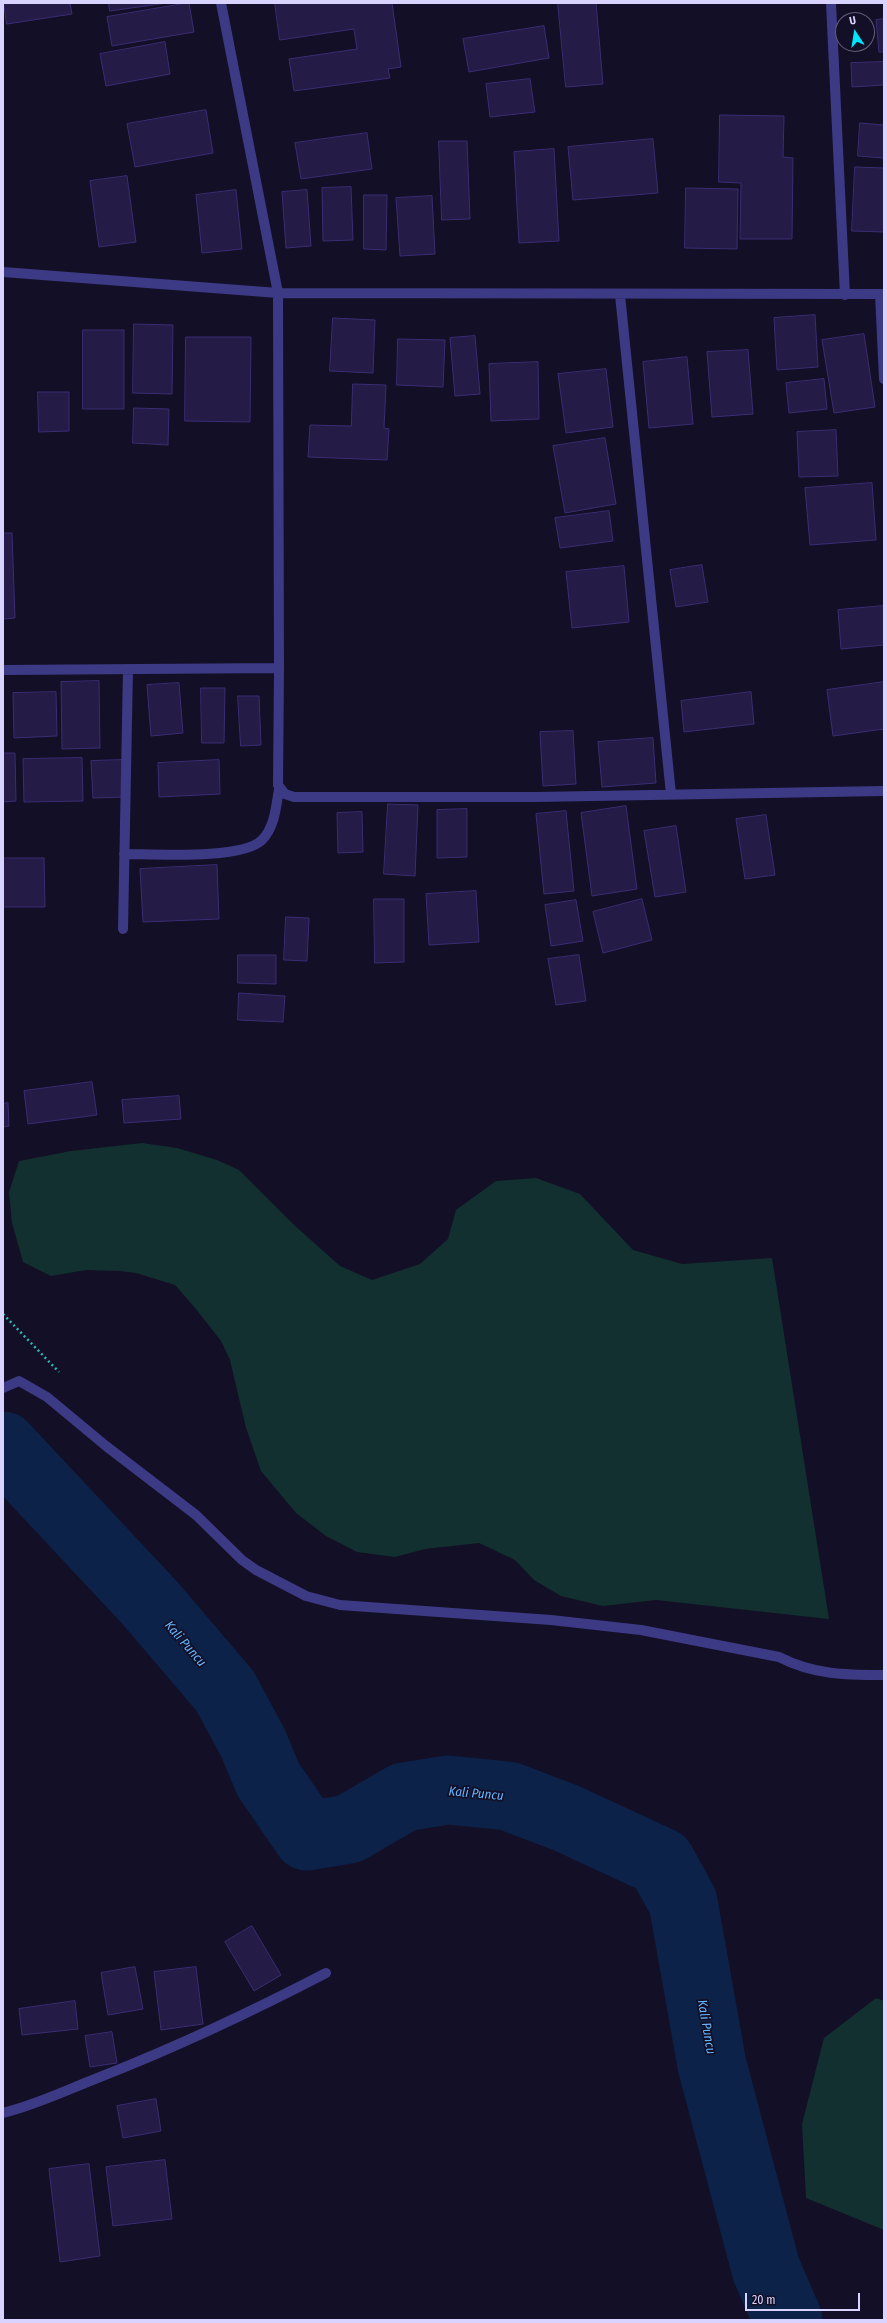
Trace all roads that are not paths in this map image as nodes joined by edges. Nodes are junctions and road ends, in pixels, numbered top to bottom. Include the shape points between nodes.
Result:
1 (221, 3) edge
2 (831, 3) edge
3 (3, 272) edge
4 (278, 293) junction
5 (882, 294) edge
6 (620, 295) junction
7 (845, 295) junction
8 (884, 378) edge
9 (278, 668) junction
10 (128, 669) junction
11 (3, 670) edge
12 (279, 789) junction
13 (884, 791) edge
14 (671, 794) junction
15 (124, 854) junction
16 (123, 929) dead end
17 (3, 1388) edge
18 (884, 1675) edge
19 (326, 1973) dead end
20 (3, 2113) edge

1 - 4 street
2 - 7 street
3 - 4 street
4 - 6 street
4 - 9 street
5 - 7 street
5 - 8 street
6 - 7 street
6 - 14 street
9 - 10 street
9 - 12 street
10 - 11 street
10 - 15 street
12 - 14 street via 294,797 311,798
12 - 15 street via 274,816 268,830 254,846 234,852
13 - 14 street
15 - 16 street
17 - 18 street via 14,1382 23,1382 59,1406 106,1446 196,1515 242,1560 306,1596 340,1605 551,1620 641,1630 779,1657 798,1667 823,1673
19 - 20 street via 184,2044

